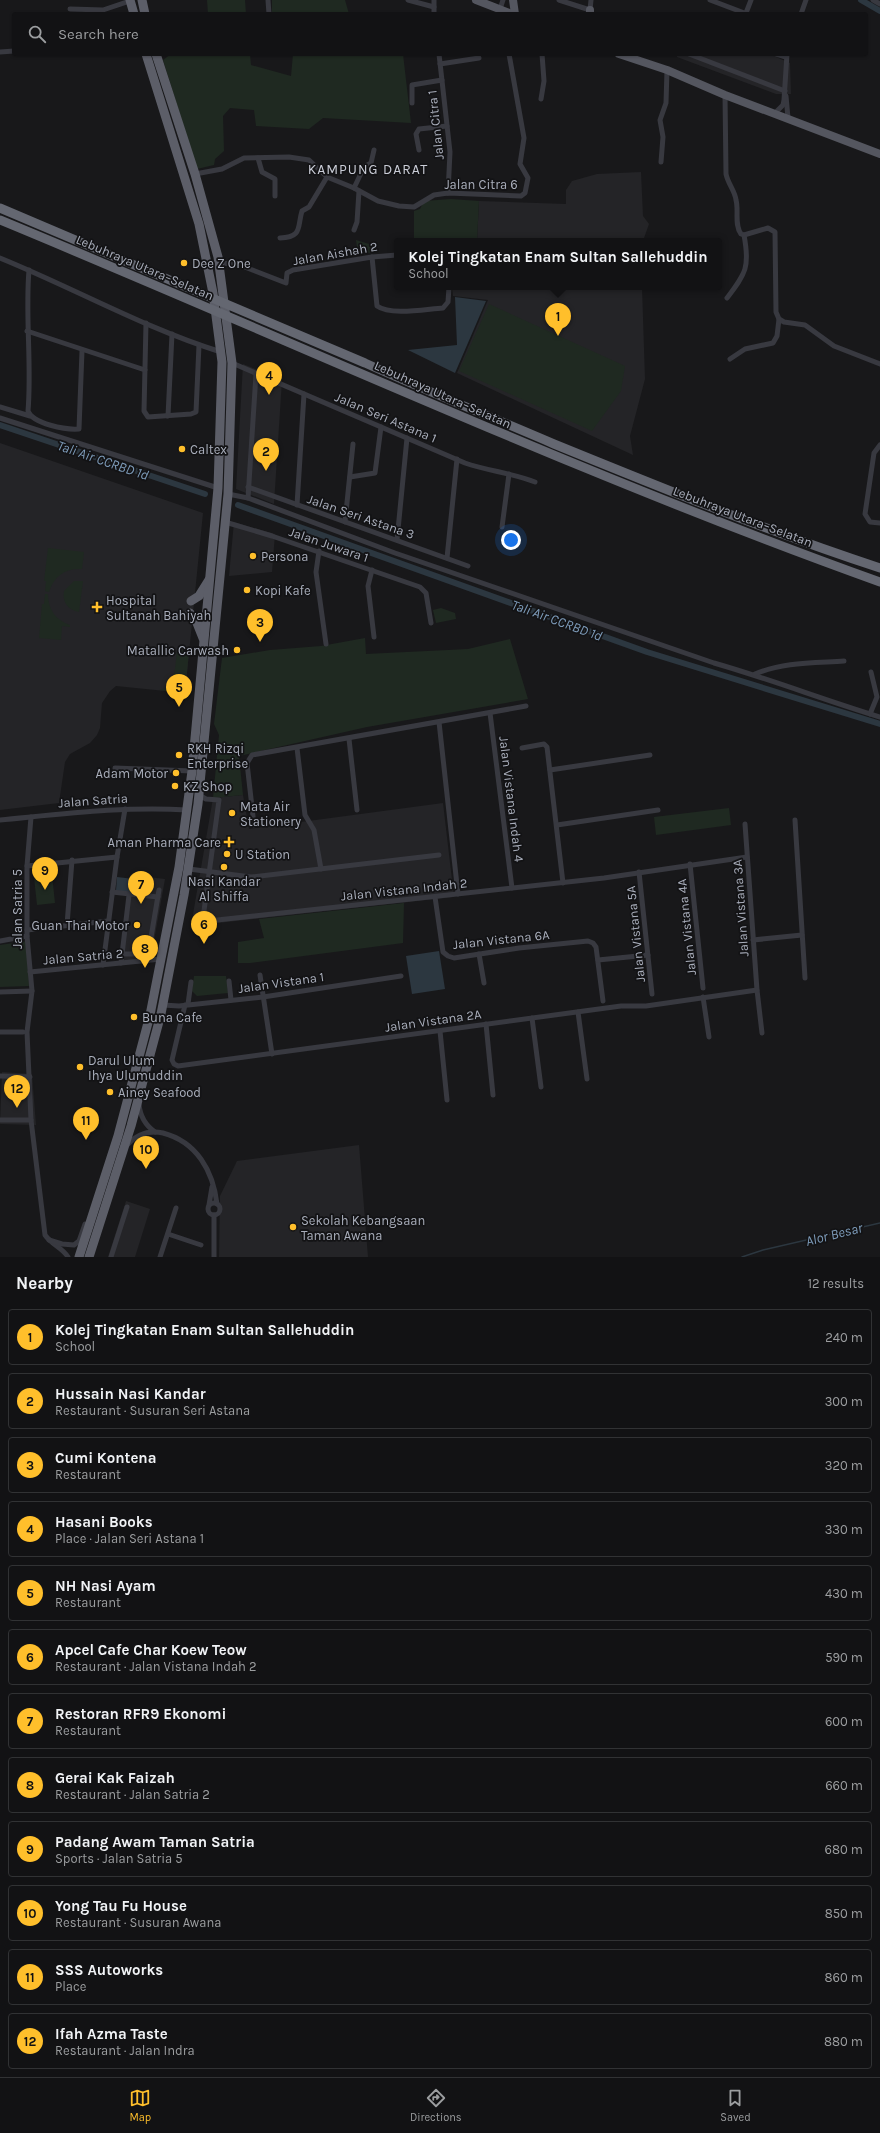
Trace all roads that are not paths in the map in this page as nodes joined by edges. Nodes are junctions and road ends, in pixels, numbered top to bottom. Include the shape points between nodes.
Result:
1 (142, 0) edge
2 (268, 0) edge
3 (408, 0) edge
4 (434, 0) edge
5 (490, 0) edge
6 (503, 0) edge
7 (512, 0) edge
8 (559, 0) edge
9 (591, 0) edge
10 (710, 0) edge
11 (751, 0) edge
12 (806, 0) edge
13 (873, 0) edge
14 (130, 1) edge
15 (478, 1) edge
16 (880, 4) edge
17 (434, 7) junction
18 (70, 9) dead end
19 (133, 12) edge
20 (145, 12) edge
21 (269, 12) edge
22 (434, 12) edge
23 (507, 12) edge
24 (590, 12) edge
25 (741, 12) edge
26 (747, 12) edge
27 (802, 12) edge
28 (12, 51) edge
29 (0, 52) edge
30 (147, 56) edge
31 (157, 56) edge
32 (439, 56) edge
33 (509, 56) edge
34 (542, 56) edge
35 (625, 56) edge
36 (694, 56) edge
37 (786, 56) edge
38 (479, 58) dead end
39 (440, 64) junction
40 (667, 70) junction
41 (442, 80) junction
42 (785, 91) junction
43 (725, 95) junction
44 (542, 99) dead end
45 (412, 103) dead end
46 (775, 112) junction
47 (788, 118) junction
48 (447, 126) junction
49 (374, 150) dead end
50 (419, 150) dead end
51 (880, 154) edge
52 (258, 158) junction
53 (661, 162) dead end
54 (195, 174) junction
55 (327, 177) junction
56 (356, 189) junction
57 (448, 193) junction
58 (275, 196) dead end
59 (0, 208) edge
60 (0, 220) edge
61 (354, 230) dead end
62 (744, 235) junction
63 (280, 238) dead end
64 (394, 255) edge
65 (372, 257) junction
66 (0, 258) edge
67 (219, 263) junction
68 (29, 270) junction
69 (449, 290) edge
70 (727, 298) dead end
71 (779, 319) junction
72 (146, 323) junction
73 (27, 331) junction
74 (172, 334) junction
75 (200, 345) junction
76 (82, 351) junction
77 (221, 352) junction
78 (730, 359) dead end
79 (232, 363) junction
80 (880, 364) edge
81 (145, 370) junction
82 (256, 374) junction
83 (304, 394) junction
84 (0, 406) edge
85 (30, 416) junction
86 (168, 416) junction
87 (0, 418) edge
88 (381, 427) junction
89 (407, 438) junction
90 (353, 444) dead end
91 (880, 445) edge
92 (457, 460) junction
93 (509, 474) junction
94 (350, 477) junction
95 (535, 482) dead end
96 (248, 487) junction
97 (218, 488) junction
98 (228, 494) junction
99 (248, 498) junction
100 (297, 505) junction
101 (226, 522) junction
102 (345, 522) junction
103 (880, 523) edge
104 (502, 527) dead end
105 (397, 540) junction
106 (318, 551) junction
107 (446, 558) junction
108 (468, 566) dead end
109 (880, 568) edge
110 (372, 570) junction
111 (211, 575) junction
112 (880, 582) edge
113 (191, 601) dead end
114 (208, 603) junction
115 (218, 604) junction
116 (190, 613) dead end
117 (212, 615) junction
118 (431, 623) dead end
119 (374, 637) dead end
120 (204, 643) junction
121 (326, 644) dead end
122 (844, 661) dead end
123 (871, 672) dead end
124 (755, 674) junction
125 (526, 706) dead end
126 (490, 713) junction
127 (870, 714) junction
128 (880, 717) edge
129 (439, 722) junction
130 (349, 739) junction
131 (297, 748) junction
132 (522, 748) dead end
133 (650, 755) dead end
134 (114, 768) dead end
135 (550, 770) junction
136 (192, 771) junction
137 (199, 795) junction
138 (125, 809) junction
139 (187, 810) junction
140 (357, 810) dead end
141 (658, 810) dead end
142 (31, 817) junction
143 (0, 820) edge
144 (796, 820) dead end
145 (745, 824) dead end
146 (254, 825) dead end
147 (557, 825) junction
148 (439, 855) dead end
149 (117, 857) junction
150 (747, 857) junction
151 (72, 860) junction
152 (690, 864) junction
153 (27, 866) junction
154 (189, 869) junction
155 (321, 869) junction
156 (639, 872) junction
157 (210, 873) junction
158 (563, 883) junction
159 (512, 888) junction
160 (159, 890) dead end
161 (112, 892) junction
162 (458, 894) junction
163 (129, 895) junction
164 (158, 897) junction
165 (435, 897) junction
166 (108, 921) junction
167 (66, 925) junction
168 (27, 933) junction
169 (802, 934) junction
170 (753, 940) junction
171 (0, 941) edge
172 (122, 954) junction
173 (148, 954) junction
174 (479, 954) junction
175 (648, 955) junction
176 (161, 959) junction
177 (598, 960) junction
178 (147, 961) junction
179 (121, 964) junction
180 (103, 965) junction
181 (30, 972) junction
182 (260, 975) dead end
183 (401, 976) dead end
184 (805, 978) dead end
185 (229, 981) dead end
186 (191, 982) dead end
187 (484, 983) dead end
188 (703, 988) dead end
189 (757, 990) junction
190 (32, 991) junction
191 (0, 992) edge
192 (652, 994) dead end
193 (263, 997) junction
194 (703, 997) junction
195 (231, 1000) junction
196 (603, 1001) dead end
197 (163, 1004) junction
198 (186, 1004) junction
199 (578, 1012) junction
200 (532, 1018) junction
201 (486, 1024) junction
202 (440, 1031) junction
203 (0, 1032) edge
204 (23, 1032) dead end
205 (762, 1033) dead end
206 (708, 1037) dead end
207 (272, 1054) junction
208 (0, 1076) edge
209 (30, 1077) junction
210 (587, 1079) dead end
211 (541, 1087) dead end
212 (140, 1093) junction
213 (493, 1095) dead end
214 (447, 1100) dead end
215 (0, 1120) edge
216 (31, 1120) junction
217 (155, 1132) junction
218 (124, 1149) junction
219 (212, 1180) junction
220 (217, 1204) junction
221 (97, 1205) junction
222 (209, 1205) junction
223 (127, 1207) dead end
224 (176, 1208) dead end
225 (214, 1215) junction
226 (168, 1234) junction
227 (48, 1239) junction
228 (201, 1246) dead end
229 (68, 1257) edge
230 (79, 1257) edge
231 (89, 1257) edge
232 (111, 1257) edge
233 (160, 1257) edge
234 (214, 1257) edge

1 - 20 highway
2 - 21 street
3 - 17 street
4 - 17 street
5 - 15 main road
6 - 23 street
7 - 23 main road
8 - 24 street
9 - 24 street
10 - 25 street
11 - 26 street
12 - 27 street
13 - 16 street
14 - 18 street via 103,10
14 - 19 highway
15 - 23 main road
17 - 22 street
28 - 29 street
30 - 77 highway via 199,224
31 - 54 highway
32 - 39 street, Jalan Citra 1
33 - 57 street, Jalan Citra 6 via 524,138 520,164 528,178 525,193 518,197
34 - 44 street
35 - 40 main road
36 - 42 street
37 - 42 street
38 - 39 street
39 - 41 street, Jalan Citra 1
40 - 43 main road
40 - 53 street via 666,103 660,120 664,137
41 - 45 street via 412,85
41 - 48 street, Jalan Citra 1
42 - 46 street via 783,105
42 - 47 street
43 - 46 main road
43 - 62 street via 726,174 736,198 738,229 740,234
46 - 47 main road
47 - 51 main road
48 - 50 street via 419,129 416,134
48 - 57 street, Jalan Citra 1 via 450,159
49 - 56 street via 371,163 364,168
52 - 54 street via 244,158 222,169
52 - 55 street via 279,156 305,159
52 - 58 street via 262,172 275,179
54 - 67 highway
55 - 56 street, Jalan Citra 6
55 - 63 street via 309,207 302,211 299,230 292,237
56 - 57 street, Jalan Citra 6 via 378,201 408,208 417,206 434,195
56 - 61 street via 357,222
59 - 109 highway, Lebuhraya Utara–Selatan via 365,362 417,387 657,486 762,527
60 - 112 highway, Lebuhraya Utara–Selatan via 628,486
62 - 70 street via 747,255 745,273
62 - 71 street via 768,228 774,232 776,306
64 - 65 street, Jalan Aishah 2
65 - 67 street, Jalan Aishah 2 via 293,270 287,273 286,283 237,264
65 - 69 street via 377,306 383,310 443,308 448,302
66 - 68 street
67 - 79 highway
68 - 72 street
68 - 73 street
71 - 78 street via 773,343 741,351
71 - 80 street via 805,326 834,346
72 - 74 street
72 - 81 street
73 - 76 street
73 - 85 street
74 - 75 street
74 - 86 street
75 - 77 street
75 - 86 street via 196,412
76 - 81 street
76 - 85 street via 79,429 70,430
77 - 97 highway
79 - 82 street, Jalan Seri Astana 1
79 - 98 highway
81 - 86 street via 146,416
82 - 83 street, Jalan Seri Astana 1
82 - 96 street
83 - 88 street, Jalan Seri Astana 1
83 - 100 street
84 - 85 street
87 - 97 street
88 - 89 street, Jalan Seri Astana 1
88 - 94 street via 375,473
89 - 92 street, Jalan Seri Astana 1
89 - 105 street
90 - 94 street
91 - 103 street via 874,453 865,514 870,522
92 - 93 street, Jalan Seri Astana 1 via 482,469
92 - 107 street
93 - 95 street, Jalan Seri Astana 1
93 - 104 street
94 - 102 street
96 - 99 street
96 - 100 street, Jalan Seri Astana 3
97 - 111 highway
98 - 99 street
98 - 101 highway
99 - 124 street via 394,553 714,663
100 - 102 street, Jalan Seri Astana 3
101 - 106 street, Jalan Juwara 1
101 - 115 highway
102 - 105 street, Jalan Seri Astana 3
105 - 107 street, Jalan Seri Astana 3
106 - 110 street, Jalan Juwara 1
106 - 121 street via 316,572
107 - 108 street, Jalan Seri Astana 3
110 - 118 street, Jalan Juwara 1 via 424,589 429,602
110 - 119 street via 368,586
111 - 113 highway via 201,593
111 - 114 highway
114 - 115 highway
114 - 117 highway
115 - 117 highway
116 - 120 highway via 201,630
117 - 120 highway
117 - 137 highway
120 - 136 highway
122 - 124 street via 808,662 772,668
123 - 127 street via 876,701
124 - 127 street
125 - 126 street
126 - 129 street
126 - 159 street, Jalan Vistana Indah 4
127 - 128 street
129 - 130 street
129 - 162 street
130 - 131 street
130 - 140 street
131 - 146 street via 252,756 248,759
131 - 155 street via 305,814 316,839
132 - 135 street via 547,745
133 - 135 street
134 - 136 street
135 - 147 street
136 - 139 highway
137 - 154 highway
137 - 157 street via 206,799 219,800
138 - 139 street, Jalan Satria
138 - 142 street, Jalan Satria
138 - 149 street
139 - 176 highway
141 - 147 street
142 - 143 street, Jalan Satria
142 - 153 street, Jalan Satria 5
144 - 169 street
145 - 150 street, Jalan Vistana 3A
147 - 158 street
148 - 155 street
149 - 151 street
149 - 161 street
150 - 152 street, Jalan Vistana Indah 2
150 - 170 street, Jalan Vistana 3A
151 - 153 street
151 - 167 street
152 - 156 street, Jalan Vistana Indah 2
152 - 188 street, Jalan Vistana 4A
153 - 168 street, Jalan Satria 5
154 - 157 street
154 - 197 highway
155 - 157 street via 251,877
156 - 158 street, Jalan Vistana Indah 2
156 - 175 street, Jalan Vistana 5A
157 - 165 street, Jalan Vistana Indah 2 via 203,918 206,920
158 - 159 street, Jalan Vistana Indah 2
159 - 162 street, Jalan Vistana Indah 2
160 - 164 street
161 - 163 street
161 - 166 street
162 - 165 street, Jalan Vistana Indah 2
163 - 164 street
163 - 172 street
164 - 173 street
165 - 174 street, Jalan Vistana 6A via 443,952 454,958
166 - 167 street
166 - 180 street
167 - 168 street
168 - 171 street
168 - 181 street, Jalan Satria 5
169 - 170 street
169 - 184 street
170 - 189 street, Jalan Vistana 3A
172 - 173 street
172 - 179 street
173 - 178 street
174 - 177 street, Jalan Vistana 6A via 588,942 596,947
174 - 187 street
175 - 177 street
175 - 192 street, Jalan Vistana 5A
176 - 178 street, Jalan Satria 2
176 - 221 highway via 150,1015
177 - 196 street
178 - 179 street, Jalan Satria 2
179 - 180 street, Jalan Satria 2
180 - 181 street, Jalan Satria 2
181 - 190 street, Jalan Satria 5
182 - 193 street
183 - 193 street, Jalan Vistana 1
185 - 195 street
186 - 198 street
189 - 194 street, Jalan Vistana 2A
189 - 205 street, Jalan Vistana 3A
190 - 191 street
190 - 209 street, Jalan Satria 5 via 27,1032
193 - 195 street, Jalan Vistana 1
193 - 207 street
194 - 199 street, Jalan Vistana 2A via 646,1006 621,1006
194 - 206 street
195 - 198 street, Jalan Vistana 1
197 - 198 street, Jalan Vistana 1
197 - 212 highway
198 - 207 street, Jalan Vistana 2A via 172,1060 175,1065
199 - 200 street, Jalan Vistana 2A
199 - 210 street
200 - 201 street, Jalan Vistana 2A
200 - 211 street
201 - 202 street, Jalan Vistana 2A
201 - 213 street
202 - 207 street, Jalan Vistana 2A
202 - 214 street
203 - 204 street
208 - 209 street
209 - 216 street, Jalan Satria 5
212 - 217 street via 139,1106 142,1116
212 - 218 highway
215 - 216 street
216 - 227 street, Jalan Satria 5 via 44,1228
217 - 218 street via 137,1136
217 - 219 street via 172,1136 190,1146 200,1156
218 - 231 highway
219 - 220 street
219 - 222 street
220 - 222 street
220 - 225 street via 219,1212
221 - 227 street via 87,1220 79,1241 74,1245
221 - 230 highway
222 - 225 street via 208,1211
223 - 232 street
224 - 226 street
225 - 234 street
226 - 228 street
226 - 233 street
227 - 229 street

